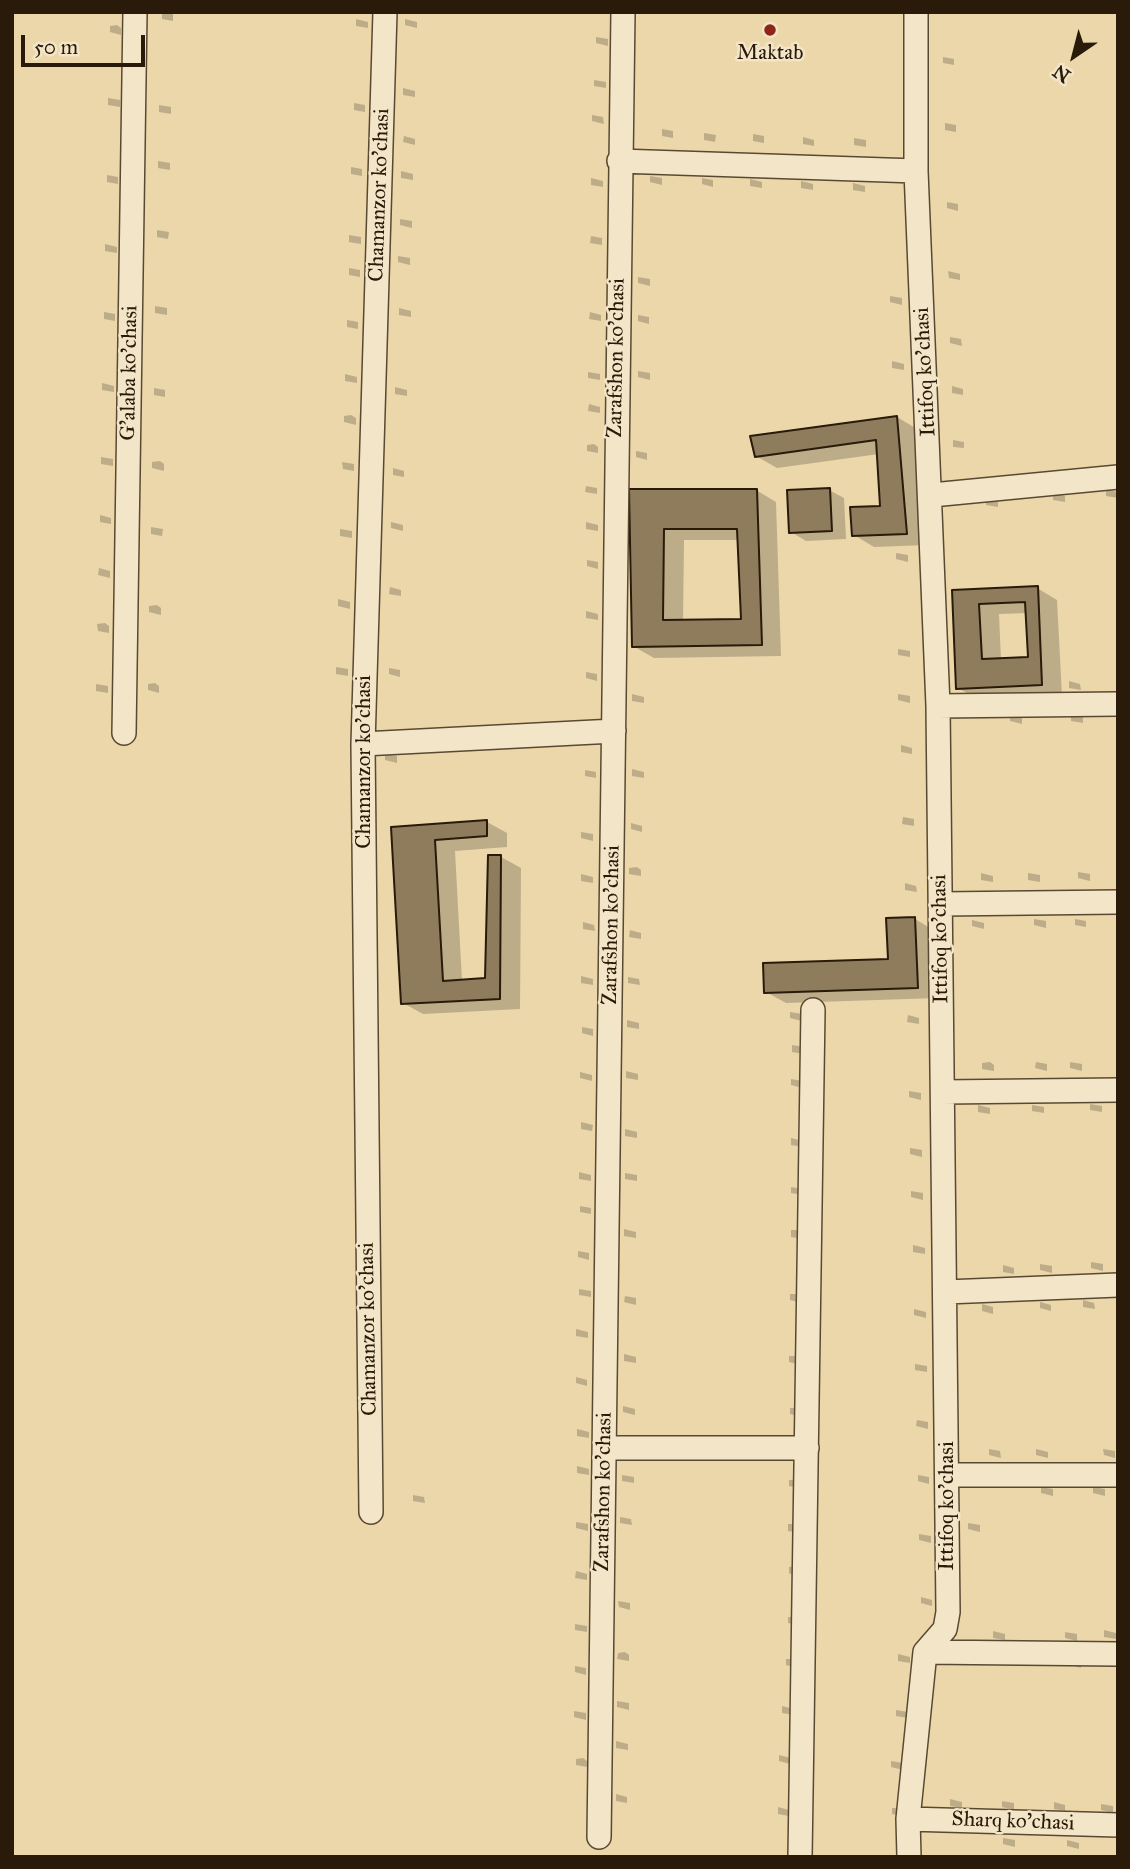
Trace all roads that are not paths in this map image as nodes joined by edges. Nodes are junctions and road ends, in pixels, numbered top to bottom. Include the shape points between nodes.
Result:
1 (135, 12) edge
2 (385, 12) edge
3 (623, 12) edge
4 (916, 12) edge
5 (619, 161) junction
6 (916, 171) junction
7 (1118, 477) edge
8 (932, 495) junction
9 (1118, 704) edge
10 (938, 706) junction
11 (614, 732) junction
12 (124, 733) dead end
13 (363, 744) junction
14 (1118, 902) edge
15 (941, 904) junction
16 (813, 1010) dead end
17 (1118, 1090) edge
18 (943, 1092) junction
19 (1118, 1285) edge
20 (946, 1292) junction
21 (605, 1448) junction
22 (807, 1448) junction
23 (948, 1475) junction
24 (1118, 1475) edge
25 (371, 1512) dead end
26 (925, 1652) junction
27 (1118, 1654) edge
28 (908, 1819) junction
29 (1118, 1825) edge
30 (599, 1837) dead end
31 (800, 1857) edge
32 (909, 1857) edge

1 - 12 street, G'alaba ko'chasi
2 - 13 street, Chamanzor ko'chasi
3 - 5 street, Zarafshon ko'chasi
4 - 6 street, Ittifoq ko'chasi
5 - 6 street
5 - 11 street, Zarafshon ko'chasi
6 - 8 street, Ittifoq ko'chasi
7 - 8 street
8 - 10 street, Ittifoq ko'chasi
9 - 10 street
10 - 15 street, Ittifoq ko'chasi
11 - 13 street
11 - 21 street, Zarafshon ko'chasi
13 - 25 street, Chamanzor ko'chasi
14 - 15 street
15 - 18 street, Ittifoq ko'chasi
16 - 22 street
17 - 18 street
18 - 20 street, Ittifoq ko'chasi
19 - 20 street
20 - 23 street, Ittifoq ko'chasi
21 - 22 street
21 - 30 street, Zarafshon ko'chasi
22 - 31 street
23 - 24 street
23 - 26 street, Ittifoq ko'chasi via 948,1612 945,1629
26 - 27 street
26 - 28 street
28 - 29 street, Sharq ko'chasi
28 - 32 street

